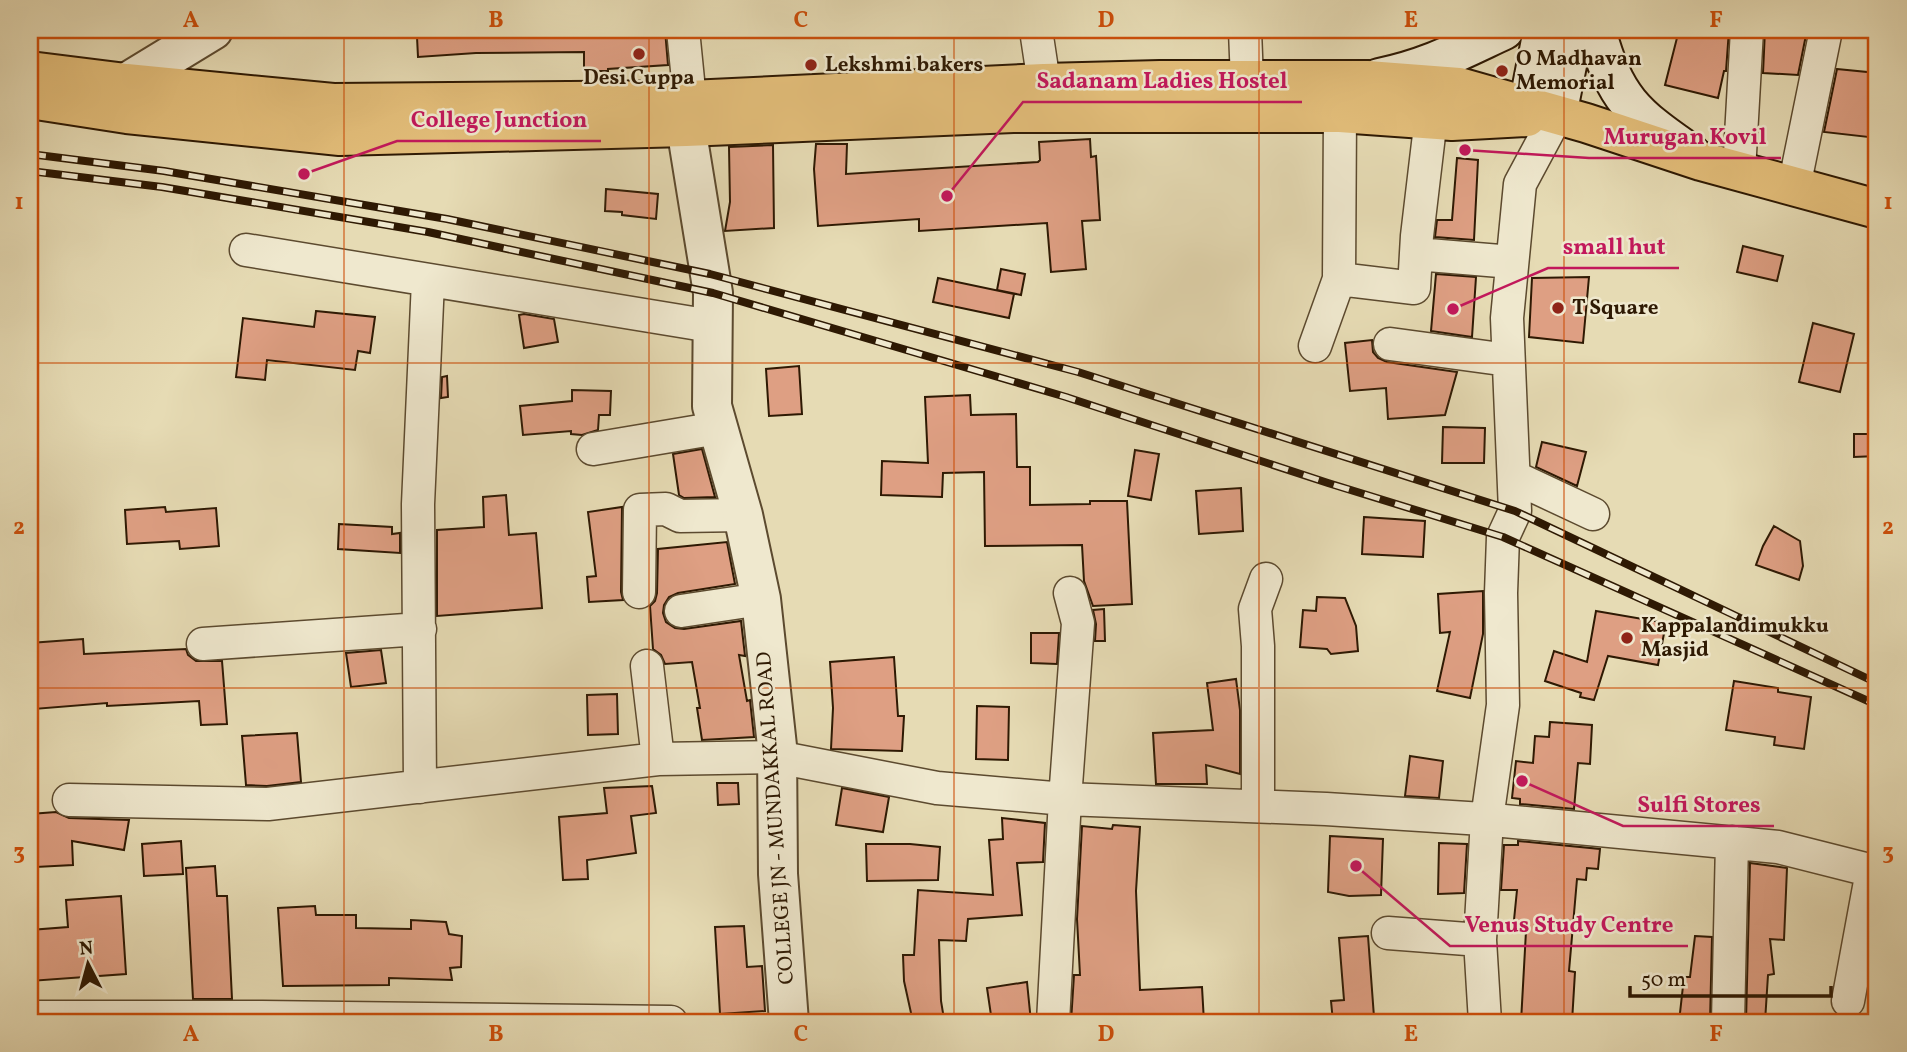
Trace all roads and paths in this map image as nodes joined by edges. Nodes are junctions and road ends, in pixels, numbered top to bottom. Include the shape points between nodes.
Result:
1 (213, 30) edge
2 (683, 30) edge
3 (1036, 30) edge
4 (1245, 30) edge
5 (1503, 30) edge
6 (1543, 30) edge
7 (1574, 30) edge
8 (1596, 30) edge
9 (1748, 30) edge
10 (1826, 30) edge
11 (30, 71) edge
12 (1367, 80) junction
13 (1247, 81) junction
14 (1044, 83) junction
15 (127, 98) junction
16 (30, 99) edge
17 (1543, 111) junction
18 (688, 113) junction
19 (1340, 113) junction
20 (1431, 118) junction
21 (1702, 161) junction
22 (1739, 172) junction
23 (1794, 187) junction
24 (1877, 209) edge
25 (246, 250) dead end
26 (1416, 254) junction
27 (1513, 262) junction
28 (1339, 279) junction
29 (428, 281) junction
30 (712, 326) junction
31 (1390, 344) dead end
32 (1315, 346) dead end
33 (1508, 360) junction
34 (718, 428) junction
35 (593, 449) dead end
36 (1514, 478) junction
37 (1593, 514) dead end
38 (743, 515) junction
39 (1266, 579) dead end
40 (639, 592) dead end
41 (1070, 593) dead end
42 (761, 599) junction
43 (681, 611) dead end
44 (421, 629) junction
45 (203, 643) dead end
46 (647, 666) dead end
47 (777, 757) junction
48 (658, 759) junction
49 (420, 787) junction
50 (1065, 799) junction
51 (69, 800) dead end
52 (1258, 806) junction
53 (1487, 819) junction
54 (1732, 842) junction
55 (1874, 872) edge
56 (1388, 933) dead end
57 (1480, 940) junction
58 (1848, 1001) dead end
59 (30, 1017) edge
60 (389, 1020) edge
61 (671, 1022) edge
62 (789, 1022) edge
63 (1054, 1022) edge
64 (1485, 1022) edge
65 (1728, 1022) edge

1 - 15 street
2 - 18 street
3 - 14 street
4 - 13 street
5 - 12 street via 1412,72
6 - 17 street
7 - 17 street
8 - 21 street via 1619,92 1638,115
9 - 22 street
10 - 23 street
11 - 15 main road
12 - 13 main road
12 - 17 main road via 1459,87
13 - 14 main road
14 - 18 main road
15 - 16 main road
15 - 18 main road
17 - 20 main road via 1452,121
17 - 21 main road
17 - 27 street via 1520,184
18 - 19 main road
18 - 30 street, COLLEGE JN - MUNDAKKAL ROAD via 713,293
19 - 20 main road
19 - 28 street
20 - 26 street
21 - 22 main road
22 - 23 main road
23 - 24 main road
25 - 29 street
26 - 27 street
26 - 28 street via 1414,288
27 - 33 street
28 - 32 street
29 - 30 street
29 - 44 street via 418,504
30 - 34 street, COLLEGE JN - MUNDAKKAL ROAD via 712,406
31 - 33 street
33 - 36 street
34 - 35 street
34 - 38 street, COLLEGE JN - MUNDAKKAL ROAD
36 - 37 street
36 - 53 street via 1515,512 1503,537 1503,705
38 - 40 street via 680,516 666,509 640,510
38 - 42 street, COLLEGE JN - MUNDAKKAL ROAD
39 - 52 street via 1255,609
41 - 50 street via 1079,623
42 - 43 street
42 - 47 street, COLLEGE JN - MUNDAKKAL ROAD
44 - 45 street
44 - 49 street
46 - 48 street
47 - 48 street
47 - 50 street via 937,788
47 - 62 street, COLLEGE JN - MUNDAKKAL ROAD via 778,874
48 - 49 street
49 - 51 street via 268,804
50 - 52 street
50 - 63 street
52 - 53 street
53 - 54 street
53 - 57 street
54 - 55 street via 1778,847
54 - 65 street
55 - 58 street
56 - 57 street
57 - 64 street
59 - 60 street
60 - 61 street

